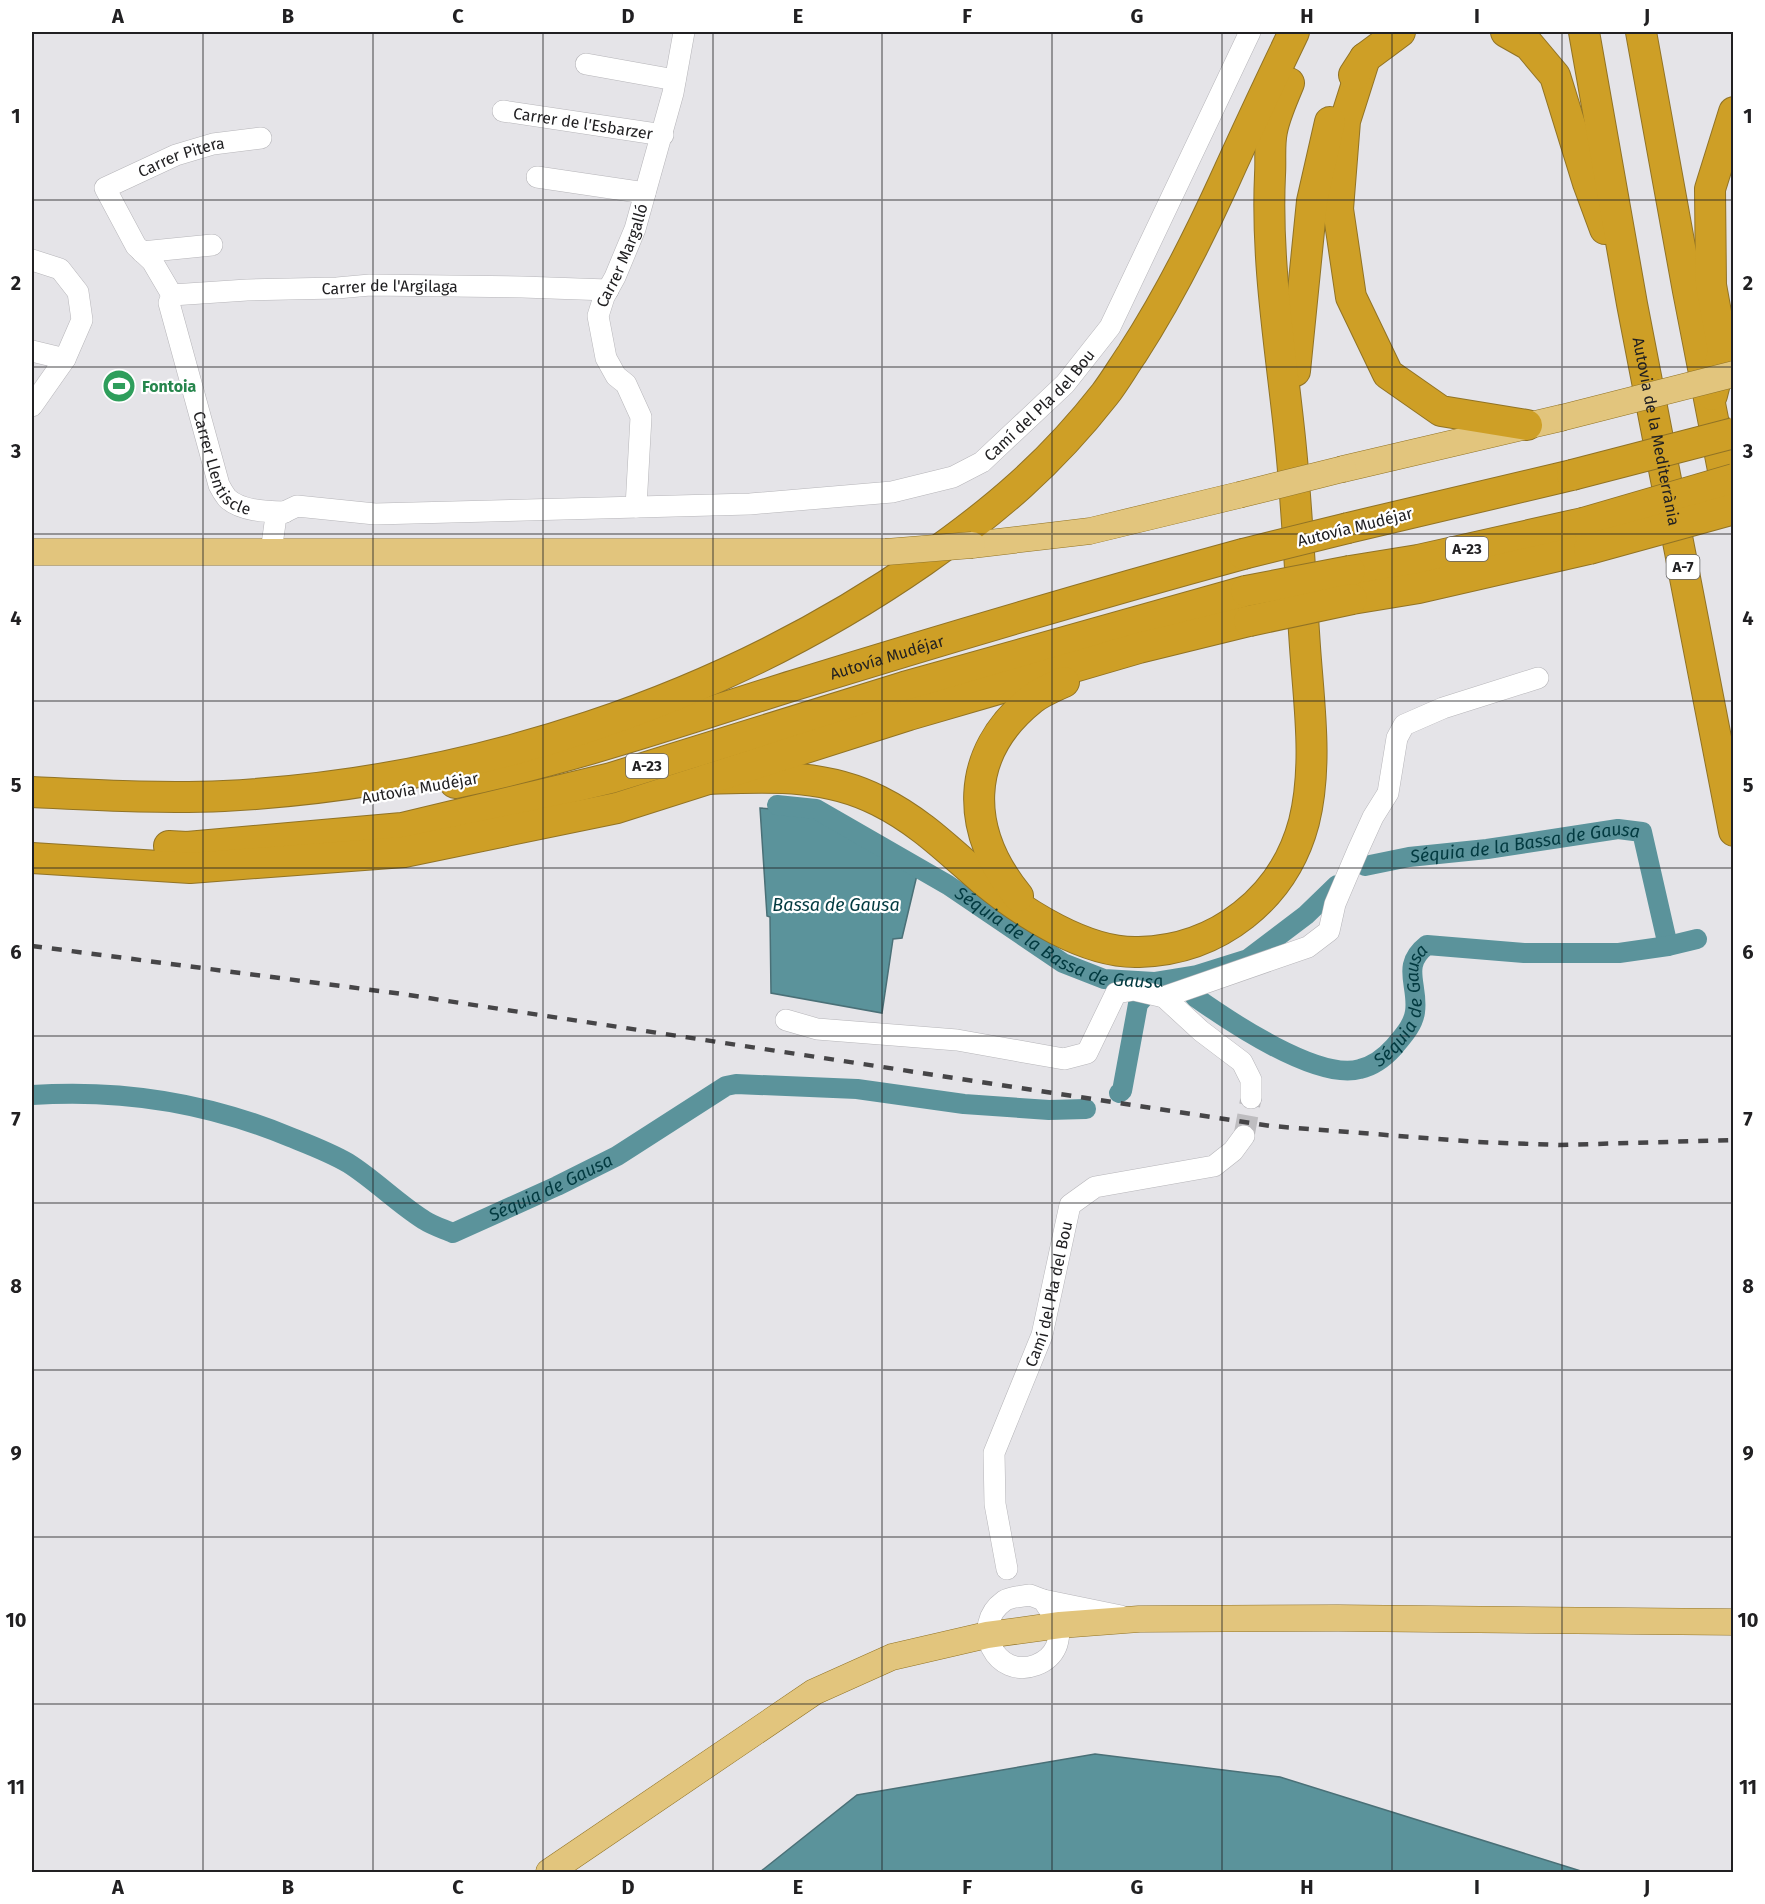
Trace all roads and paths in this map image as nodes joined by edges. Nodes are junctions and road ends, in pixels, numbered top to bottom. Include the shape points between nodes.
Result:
1 (684, 32) edge
2 (1250, 32) edge
3 (1294, 32) edge
4 (1307, 32) edge
5 (1400, 32) edge
6 (1506, 32) edge
7 (1584, 32) edge
8 (1641, 32) edge
9 (1365, 58) junction
10 (586, 64) dead end
11 (675, 80) junction
12 (503, 111) dead end
13 (1734, 112) edge
14 (663, 135) junction
15 (261, 138) dead end
16 (537, 177) dead end
17 (105, 188) joint
18 (645, 193) junction
19 (212, 245) dead end
20 (142, 252) junction
21 (32, 260) edge
22 (608, 291) junction
23 (172, 295) junction
24 (1632, 304) junction
25 (32, 351) edge
26 (65, 359) junction
27 (1734, 374) edge
28 (1710, 404) junction
29 (32, 406) edge
30 (1527, 425) junction
31 (1734, 433) edge
32 (1289, 434) junction
33 (1734, 479) edge
34 (636, 507) junction
35 (1734, 509) edge
36 (285, 512) junction
37 (1734, 522) edge
38 (1586, 536) junction
39 (32, 552) edge
40 (271, 552) junction
41 (1351, 585) junction
42 (1249, 621) junction
43 (1538, 678) dead end
44 (708, 778) junction
45 (32, 792) edge
46 (32, 807) edge
47 (1734, 831) edge
48 (32, 839) edge
49 (32, 858) edge
50 (1036, 917) junction
51 (1164, 997) junction
52 (786, 1020) dead end
53 (1251, 1098) tunnel mouth
54 (1244, 1136) tunnel mouth
55 (1007, 1569) junction
56 (1037, 1598) junction
57 (1005, 1600) junction
58 (1139, 1619) junction
59 (1734, 1622) edge
60 (1060, 1625) junction
61 (987, 1635) junction
62 (549, 1872) edge

1 - 11 street, Carrer Margalló
2 - 34 street, Camí del Pla del Bou via 1110,327 1065,384 982,462 953,477 892,492 750,504
3 - 45 highway via 1169,295 1108,390 1055,452 1012,494 882,589 776,648 638,709 550,738 436,768 358,782 224,796
4 - 32 highway via 1272,130 1268,213
5 - 9 highway
6 - 24 highway via 1529,45 1555,76
7 - 24 highway, Autovia de la Mediterrània / A-7
8 - 28 highway
9 - 30 highway via 1345,121 1338,209 1351,297 1388,374 1441,411
9 - 32 highway via 1335,102 1312,201
10 - 11 street
11 - 14 street, Carrer Margalló
12 - 14 street, Carrer de l'Esbarzer
13 - 28 highway via 1710,189 1711,285 1723,351
14 - 18 street, Carrer Margalló
15 - 17 street, Carrer Pitera via 213,144 176,155
16 - 18 street
17 - 20 street, Carrer Llentiscle
18 - 22 street, Carrer Margalló via 635,229
19 - 20 street
20 - 23 street, Carrer Llentiscle via 152,261
21 - 26 street via 60,268 78,291 82,320
22 - 23 street, Carrer de l'Argilaga via 381,285
22 - 34 street, Carrer Margalló via 598,316 606,358 616,376 626,384 641,417
23 - 36 street, Carrer Llentiscle via 169,303 219,485 228,499 245,507 259,512
24 - 47 highway, Autovia de la Mediterrània / A-7
25 - 26 street
26 - 29 street
27 - 30 main road, bridge
28 - 37 highway
30 - 40 main road, bridge via 1090,531 972,544 886,552
31 - 46 highway, Autovía Mudéjar / A-23, bridge via 1243,554 1005,621 515,770 444,786 336,802 232,811 125,812
32 - 50 highway via 1311,760 1304,823 1289,860 1274,886 1246,915 1216,933 1172,949 1104,949 1069,937
33 - 38 highway, Autovía Mudéjar / A-23, bridge
34 - 36 street, Camí del Pla del Bou via 375,514 297,506
35 - 38 highway, bridge
36 - 40 street via 276,516
38 - 41 highway, Autovía Mudéjar / A-23 via 1418,560
39 - 40 main road
41 - 42 highway, bridge
41 - 48 highway, Autovía Mudéjar / A-23, bridge via 1246,591 904,687 611,778 402,828 187,847
42 - 44 highway via 1139,648 921,711
42 - 50 highway via 1066,681 1034,697 1008,721 990,747 983,772 979,800 982,830 1008,884
43 - 51 street via 1443,708 1404,725 1397,738 1388,793 1358,850 1335,904 1329,931 1308,947
44 - 49 highway via 617,808 404,852 190,867
44 - 50 highway via 781,776 816,780 838,784 879,801 919,825 985,882
51 - 52 street via 1134,990 1116,993 1087,1053 1064,1059 957,1040 817,1029
51 - 53 street via 1242,1062 1251,1080
54 - 55 street, Camí del Pla del Bou via 1214,1166 1095,1187 1070,1205 1042,1335 994,1453 995,1504
55 - 56 street
55 - 57 street, Camí del Pla del Bou
56 - 57 street
56 - 58 street
56 - 60 street
57 - 61 street via 990,1615
58 - 59 main road
58 - 60 main road
60 - 61 main road
60 - 61 street via 1057,1647 1045,1661 1027,1668 1008,1665 994,1653
61 - 62 main road via 892,1657 814,1692

